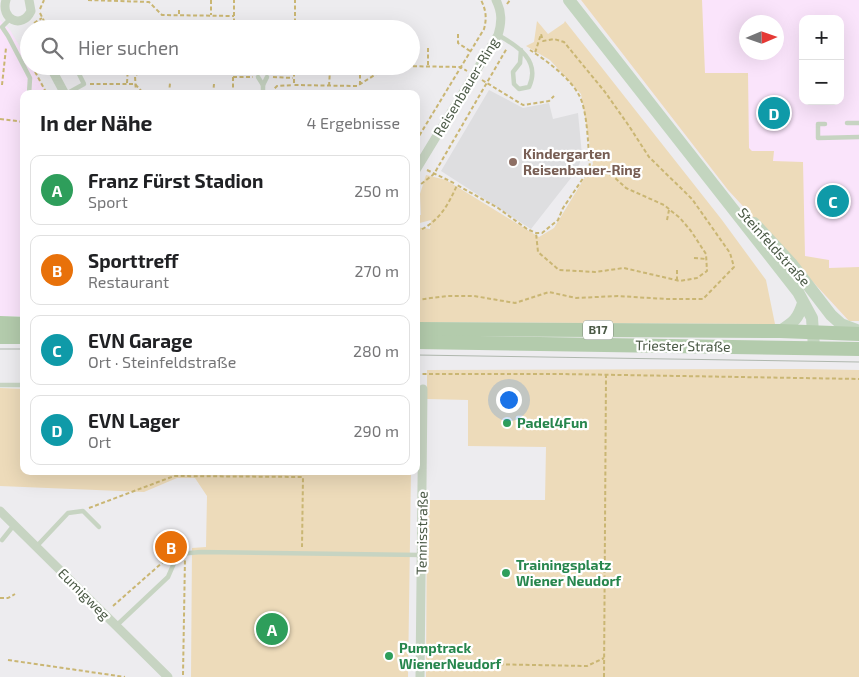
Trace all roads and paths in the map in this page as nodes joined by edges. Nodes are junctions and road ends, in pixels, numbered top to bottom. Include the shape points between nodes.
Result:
1 (29, 0) edge
2 (44, 0) edge
3 (88, 0) edge
4 (119, 0) edge
5 (211, 0) edge
6 (234, 0) edge
7 (295, 0) edge
8 (481, 0) edge
9 (496, 0) edge
10 (569, 0) edge
11 (149, 1) edge
12 (3, 5) edge
13 (179, 10) dead end
14 (211, 15) junction
15 (180, 16) junction
16 (234, 16) junction
17 (10, 19) junction
18 (28, 20) edge
19 (43, 20) edge
20 (234, 20) edge
21 (295, 20) edge
22 (20, 21) edge
23 (458, 34) dead end
24 (498, 35) junction
25 (8, 36) junction
26 (511, 42) junction
27 (428, 48) dead end
28 (521, 50) junction
29 (470, 51) junction
30 (20, 59) edge
31 (420, 67) edge
32 (428, 67) junction
33 (460, 67) junction
34 (28, 75) edge
35 (37, 75) edge
36 (55, 75) edge
37 (80, 75) edge
38 (330, 75) edge
39 (360, 75) edge
40 (375, 75) edge
41 (128, 76) joint
42 (135, 76) joint
43 (233, 77) joint
44 (256, 77) joint
45 (269, 77) joint
46 (294, 78) joint
47 (127, 83) junction
48 (170, 83) dead end
49 (488, 83) junction
50 (84, 84) junction
51 (135, 84) junction
52 (214, 84) dead end
53 (2, 85) dead end
54 (294, 85) junction
55 (360, 85) junction
56 (263, 86) junction
57 (329, 86) junction
58 (29, 90) edge
59 (46, 90) edge
60 (64, 90) edge
61 (73, 90) edge
62 (136, 90) edge
63 (140, 90) edge
64 (169, 90) edge
65 (213, 90) edge
66 (233, 90) edge
67 (263, 90) edge
68 (273, 90) edge
69 (554, 96) dead end
70 (0, 119) edge
71 (20, 122) edge
72 (847, 123) dead end
73 (859, 123) edge
74 (826, 124) dead end
75 (420, 134) edge
76 (859, 138) edge
77 (693, 158) junction
78 (420, 165) edge
79 (590, 168) junction
80 (420, 169) edge
81 (434, 174) junction
82 (457, 184) junction
83 (420, 185) edge
84 (670, 210) junction
85 (668, 220) dead end
86 (420, 230) edge
87 (536, 233) junction
88 (694, 258) dead end
89 (706, 258) junction
90 (677, 270) dead end
91 (677, 280) junction
92 (420, 299) edge
93 (803, 302) junction
94 (823, 305) junction
95 (0, 323) edge
96 (20, 324) edge
97 (20, 326) edge
98 (420, 329) edge
99 (780, 331) junction
100 (859, 332) edge
101 (818, 333) junction
102 (0, 337) edge
103 (420, 342) edge
104 (815, 348) junction
105 (859, 349) edge
106 (420, 374) edge
107 (606, 374) junction
108 (859, 379) edge
109 (0, 385) edge
110 (20, 385) edge
111 (423, 389) dead end
112 (0, 511) edge
113 (83, 511) junction
114 (14, 525) junction
115 (99, 527) dead end
116 (2, 540) dead end
117 (36, 547) junction
118 (302, 553) junction
119 (178, 554) junction
120 (186, 554) junction
121 (422, 555) junction
122 (15, 594) dead end
123 (0, 598) edge
124 (113, 606) dead end
125 (115, 626) junction
126 (604, 658) junction
127 (8, 660) dead end
128 (421, 662) junction
129 (183, 676) dead end
130 (125, 677) edge
131 (168, 677) edge
132 (420, 677) edge
133 (604, 677) edge

1 - 18 street via 32,6
2 - 19 path via 39,12
3 - 4 path
4 - 11 path
5 - 14 path
6 - 16 path
7 - 21 path
8 - 29 path via 487,18
9 - 24 street, Reisenbauer-Ring via 501,10
10 - 77 main road, Steinfeldstraße
11 - 15 path via 162,15
12 - 17 street
13 - 15 path
14 - 15 path
14 - 16 path
16 - 20 path
17 - 22 street
17 - 25 lane via 2,27
23 - 29 path via 458,43
24 - 26 lane
24 - 78 street, Reisenbauer-Ring
25 - 30 lane
25 - 53 path
26 - 28 lane
26 - 49 path
27 - 32 path
28 - 28 lane via 520,63 513,72 514,84 519,89 529,87 534,77 530,62
29 - 33 path
31 - 32 path
32 - 33 path
33 - 75 path
34 - 58 lane
35 - 59 path
36 - 60 street
37 - 50 lane
38 - 57 path
39 - 55 path
40 - 55 path
41 - 42 path
41 - 47 path
42 - 51 path
43 - 44 path
43 - 66 path
44 - 56 lane
45 - 46 path
45 - 56 lane
46 - 54 path
47 - 50 path
47 - 51 path
48 - 64 path
49 - 69 path via 523,105 548,101
49 - 81 path
50 - 61 lane
51 - 62 path
51 - 63 path
52 - 65 path
54 - 57 path
54 - 68 path via 277,86
55 - 57 path
56 - 67 lane
70 - 71 path
72 - 73 lane
74 - 76 lane via 818,124 818,138
77 - 93 main road, Steinfeldstraße
77 - 94 main road, Steinfeldstraße via 791,263
79 - 84 path via 613,176 626,188
79 - 87 path via 558,220 542,233
79 - 92 path via 585,116 579,95 559,71 535,53 541,34 544,41 564,42 649,157 697,206 730,253 734,267 703,299 576,298 549,292 515,303 474,296
80 - 81 path
81 - 82 path
81 - 83 path
82 - 86 path via 447,207 438,218
82 - 87 path
84 - 85 path
84 - 89 path via 691,231
87 - 91 path via 538,252 559,270 594,272 624,268
88 - 89 path
89 - 91 path via 707,271 698,278
90 - 91 path
93 - 99 main road via 794,322
93 - 101 main road, Steinfeldstraße
94 - 100 main road, Steinfeldstraße via 841,324
94 - 101 main road via 825,318
95 - 96 main road
97 - 102 main road
98 - 99 main road, Triester Straße / B17
99 - 101 main road, Triester Straße / B17
100 - 101 main road, Triester Straße / B17
101 - 104 main road
103 - 104 main road, Triester Straße / B17
104 - 105 main road, Triester Straße / B17
106 - 107 path
107 - 108 path
107 - 126 path
109 - 110 lane
111 - 121 street, Tennisstraße
112 - 114 street, Eumigweg
113 - 115 lane
113 - 117 lane via 68,513
113 - 118 path via 174,476 303,477
114 - 116 lane
114 - 117 street, Eumigweg
117 - 125 street, Eumigweg
118 - 120 lane
118 - 121 lane
119 - 120 lane
119 - 124 path via 170,555
119 - 125 lane via 168,577
120 - 129 path
121 - 128 street, Tennisstraße
122 - 123 path
125 - 131 street, Eumigweg
126 - 128 path via 587,666
126 - 133 path
127 - 130 path
128 - 132 street, Tennisstraße

